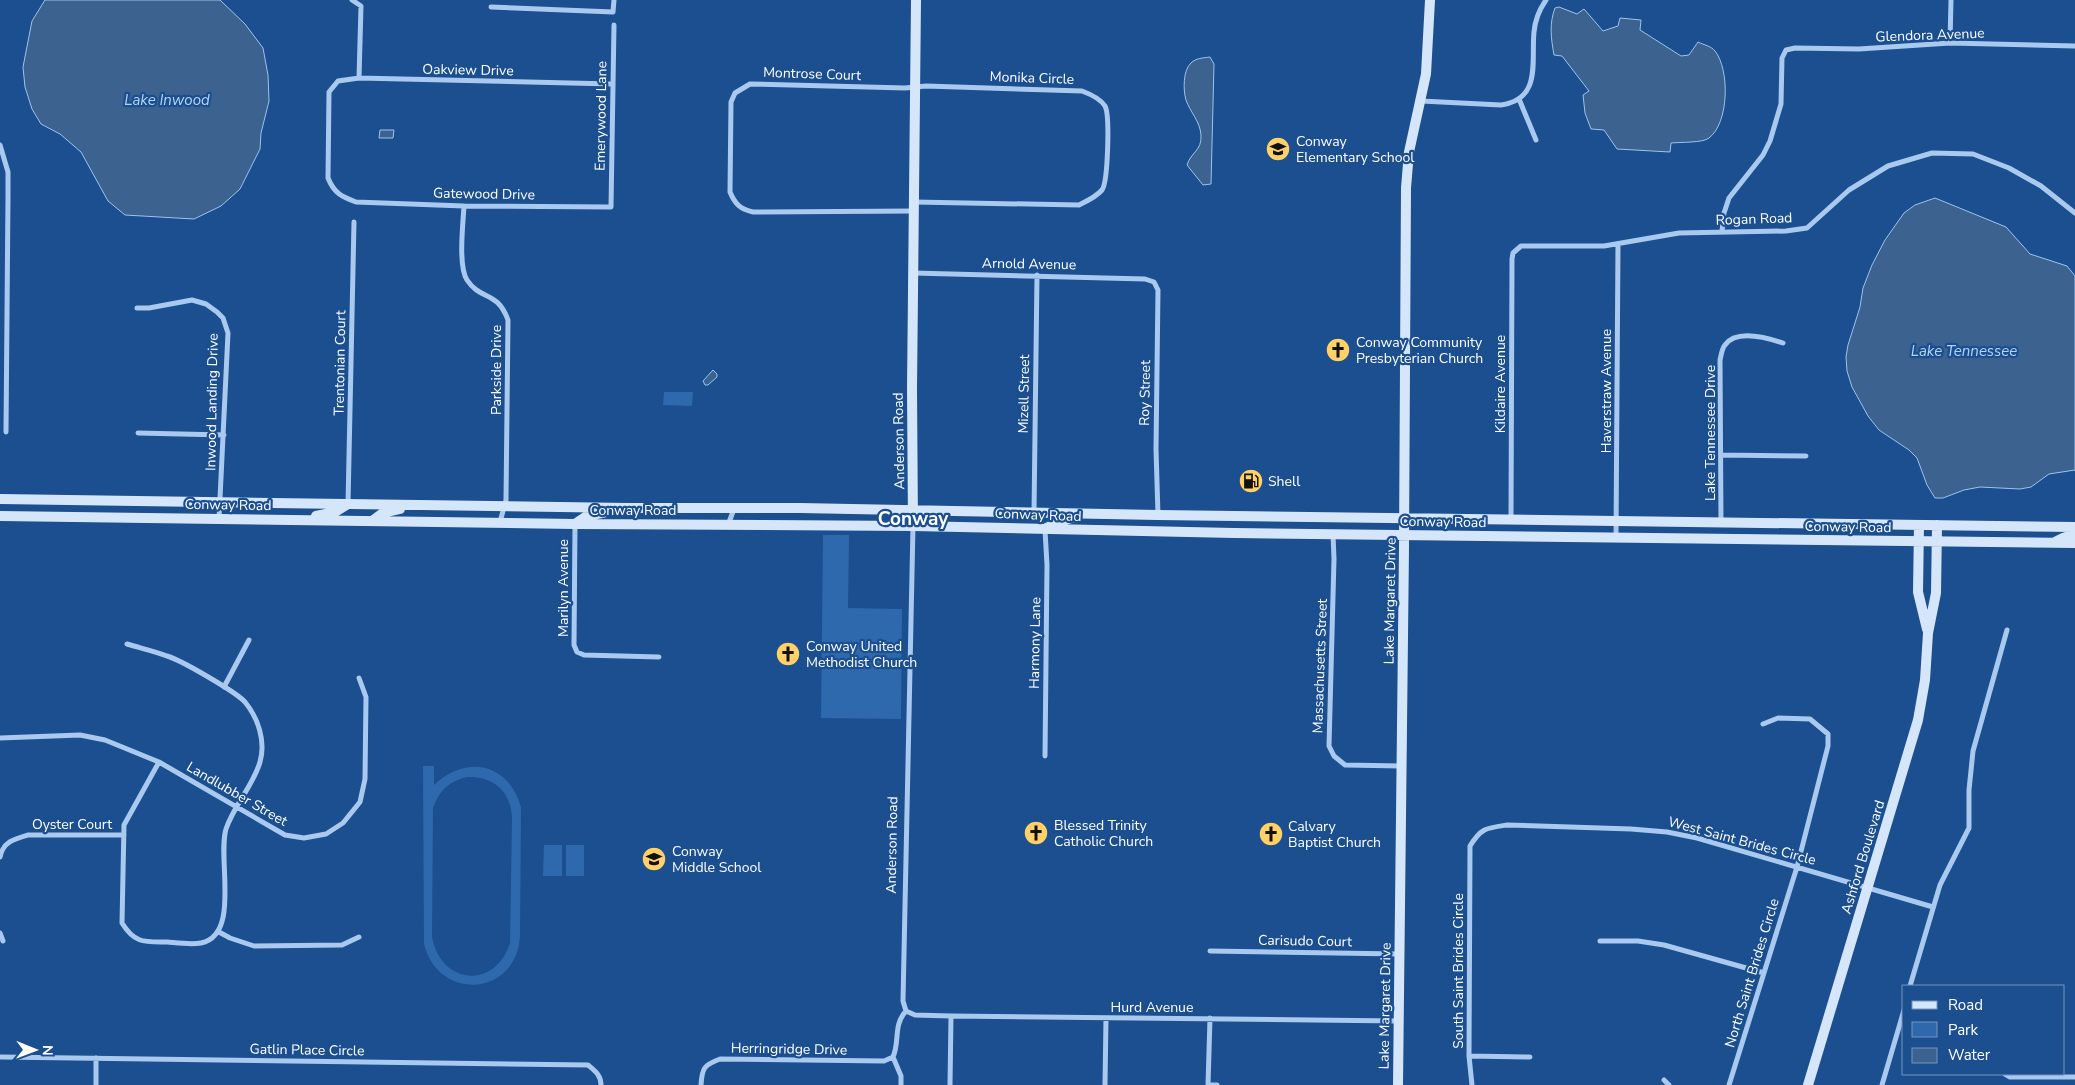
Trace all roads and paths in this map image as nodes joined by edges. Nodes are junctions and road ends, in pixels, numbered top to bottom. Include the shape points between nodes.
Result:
1 (352, 0) edge
2 (614, 0) edge
3 (916, 0) edge
4 (1430, 0) edge
5 (1546, 0) edge
6 (1951, 0) edge
7 (491, 7) dead end
8 (614, 25) dead end
9 (1950, 43) junction
10 (2075, 46) edge
11 (359, 78) junction
12 (612, 84) junction
13 (915, 88) junction
14 (1519, 99) junction
15 (1421, 101) junction
16 (1536, 140) dead end
17 (0, 145) edge
18 (356, 202) joint
19 (464, 206) junction
20 (913, 206) junction
21 (611, 207) joint
22 (2075, 213) edge
23 (354, 222) dead end
24 (1722, 231) junction
25 (1618, 244) junction
26 (1516, 249) joint
27 (913, 273) junction
28 (1037, 275) junction
29 (1144, 279) joint
30 (137, 308) dead end
31 (1783, 343) dead end
32 (6, 432) dead end
33 (138, 434) dead end
34 (224, 435) junction
35 (1721, 455) junction
36 (1806, 456) dead end
37 (0, 499) edge
38 (220, 502) junction
39 (348, 504) junction
40 (421, 505) junction
41 (504, 506) junction
42 (629, 508) junction
43 (734, 508) junction
44 (913, 510) junction
45 (1034, 513) junction
46 (1083, 514) junction
47 (1158, 515) junction
48 (0, 516) edge
49 (1404, 518) junction
50 (220, 519) junction
51 (300, 520) junction
52 (1510, 520) junction
53 (372, 521) junction
54 (1616, 521) junction
55 (500, 523) junction
56 (1721, 523) junction
57 (575, 524) junction
58 (728, 525) junction
59 (1919, 525) junction
60 (913, 526) junction
61 (1937, 526) junction
62 (2075, 527) edge
63 (1045, 530) junction
64 (1333, 534) junction
65 (2075, 534) edge
66 (1404, 535) junction
67 (1616, 538) junction
68 (1919, 542) junction
69 (1937, 542) junction
70 (2054, 543) junction
71 (2075, 543) edge
72 (2007, 630) dead end
73 (1928, 633) junction
74 (249, 640) dead end
75 (127, 644) dead end
76 (659, 657) dead end
77 (359, 678) dead end
78 (224, 687) junction
79 (1763, 724) dead end
80 (0, 738) edge
81 (1044, 756) dead end
82 (159, 762) junction
83 (1402, 766) junction
84 (237, 808) junction
85 (124, 835) junction
86 (1469, 856) joint
87 (0, 857) edge
88 (1797, 867) junction
89 (1869, 888) junction
90 (1933, 907) junction
91 (219, 932) junction
92 (0, 933) edge
93 (359, 937) dead end
94 (3, 941) dead end
95 (1600, 942) dead end
96 (1210, 951) dead end
97 (1399, 954) junction
98 (1764, 973) junction
99 (1910, 985) edge
100 (906, 1011) junction
101 (951, 1016) junction
102 (1902, 1017) edge
103 (1106, 1018) junction
104 (1210, 1018) junction
105 (1398, 1021) junction
106 (1469, 1056) junction
107 (0, 1057) edge
108 (892, 1057) junction
109 (1530, 1057) dead end
110 (96, 1058) junction
111 (2007, 1075) edge
112 (2075, 1077) edge
113 (1664, 1080) dead end
114 (96, 1085) edge
115 (601, 1085) edge
116 (702, 1085) edge
117 (901, 1085) edge
118 (950, 1085) edge
119 (1104, 1085) edge
120 (1208, 1085) edge
121 (1217, 1085) edge
122 (1398, 1085) edge
123 (1472, 1085) edge
124 (1669, 1085) edge
125 (1729, 1085) edge
126 (1808, 1085) edge
127 (1882, 1085) edge

1 - 11 street via 361,6
2 - 7 street via 613,12
3 - 13 main road, Anderson Road
4 - 15 main road, Lake Margaret Drive via 1429,53
5 - 14 street via 1538,12 1534,31 1533,77
6 - 9 street
8 - 12 street, Emerywood Lane
9 - 10 street, Glendora Avenue
9 - 24 street, Glendora Avenue via 1786,50 1782,58 1781,104 1770,141 1729,198
11 - 12 street, Oakview Drive
11 - 18 street, Oakview Drive via 338,81 329,92 328,178 332,189 341,197
12 - 21 street, Emerywood Lane
13 - 20 main road, Anderson Road
13 - 20 street, Monika Circle via 1082,91 1094,95 1105,106 1108,118 1103,189 1079,205
13 - 20 street, Montrose Court via 750,84 735,93 731,102 730,192 741,209 752,212
14 - 15 street via 1501,105
14 - 16 street
15 - 49 main road, Lake Margaret Drive via 1409,152 1406,188
17 - 32 street via 8,172
18 - 19 street, Gatewood Drive
19 - 21 street, Gatewood Drive
19 - 41 street, Parkside Drive via 463,265 466,279 478,291 496,299 508,320
20 - 27 main road, Anderson Road
22 - 24 street, Rogan Road via 2040,186 2009,168 1973,154 1932,153 1888,166 1850,190 1807,228
23 - 39 street, Trentonian Court
24 - 25 street, Rogan Road via 1679,232
25 - 26 street, Rogan Road via 1526,245
25 - 54 street, Haverstraw Avenue
26 - 52 street, Kildaire Avenue via 1512,259
27 - 28 street, Arnold Avenue
27 - 44 main road, Anderson Road
28 - 29 street, Arnold Avenue
28 - 45 street, Mizell Street
29 - 47 street, Roy Street via 1154,282 1158,290
30 - 34 street, Inwood Landing Drive via 192,300 206,304 223,318 228,334
31 - 35 street, Lake Tennessee Drive via 1762,337 1735,337 1724,345 1720,360
33 - 34 street
34 - 38 street, Inwood Landing Drive
35 - 36 street
35 - 56 street, Lake Tennessee Drive
37 - 38 main road, Conway Road
38 - 39 main road, Conway Road
38 - 50 street, Inwood Landing Drive
39 - 40 main road, Conway Road
39 - 51 main road via 334,512
40 - 41 main road, Conway Road
40 - 53 main road via 383,513
41 - 42 main road, Conway Road
41 - 55 street, Parkside Drive
42 - 43 main road, Conway Road
42 - 57 main road via 587,516
43 - 44 main road, Conway Road
43 - 58 street
44 - 45 main road, Conway Road
44 - 60 main road, Anderson Road
45 - 46 main road, Conway Road
46 - 47 main road, Conway Road
46 - 63 main road
47 - 49 main road, Conway Road
48 - 50 main road, Conway Road
49 - 52 main road, Conway Road
49 - 66 main road, Lake Margaret Drive
50 - 51 main road, Conway Road
51 - 53 main road, Conway Road
52 - 54 main road, Conway Road
53 - 55 main road, Conway Road
54 - 56 main road, Conway Road
54 - 67 street, Haverstraw Avenue
55 - 57 main road, Conway Road
56 - 59 main road, Conway Road
57 - 58 main road, Conway Road
57 - 76 street, Marilyn Avenue via 574,645 577,652 584,655
58 - 60 main road, Conway Road
59 - 61 main road, Conway Road
59 - 68 main road, Ashford Boulevard
60 - 63 main road, Conway Road
60 - 100 street, Anderson Road via 903,1001
61 - 62 main road, Conway Road
61 - 69 main road, Ashford Boulevard
63 - 64 main road, Conway Road
63 - 81 street, Harmony Lane
64 - 66 main road, Conway Road
64 - 83 street, Massachusetts Street via 1329,746 1334,756 1345,765
65 - 70 main road
66 - 67 main road, Conway Road
66 - 83 main road, Lake Margaret Drive
67 - 68 main road, Conway Road
68 - 69 main road, Conway Road
68 - 73 main road, Ashford Boulevard via 1918,592
69 - 70 main road, Conway Road
69 - 73 main road, Ashford Boulevard via 1936,592
70 - 71 main road, Conway Road
72 - 90 street via 1973,751 1969,828 1940,885
73 - 89 main road, Ashford Boulevard via 1918,720
74 - 78 street
75 - 78 street via 169,656
77 - 84 street, Landlubber Street via 366,697 364,779 360,802 343,823 326,834 304,838 285,835
78 - 84 street via 244,700 257,720 263,745 252,782
79 - 88 street, North Saint Brides Circle via 1778,718 1810,719 1828,734 1828,746
80 - 82 street, Landlubber Street via 80,736 105,740
82 - 84 street, Landlubber Street
82 - 85 street via 124,825
83 - 97 main road, Lake Margaret Drive
84 - 91 street via 226,830 224,910
85 - 87 street, Oyster Court via 28,835 12,839
85 - 91 street via 122,923 129,934 142,942 200,943
86 - 88 street, West Saint Brides Circle via 1470,846 1478,833 1507,825 1667,832
86 - 106 street, South Saint Brides Circle
88 - 89 street, West Saint Brides Circle
88 - 98 street, North Saint Brides Circle
89 - 90 street, West Saint Brides Circle
89 - 126 main road, Ashford Boulevard
90 - 99 street
91 - 93 street via 254,946 342,945
92 - 94 street
95 - 98 street via 1638,941 1664,945
96 - 97 street, Carisudo Court
97 - 105 main road, Lake Margaret Drive
98 - 125 street, North Saint Brides Circle
100 - 101 street, Hurd Avenue via 915,1015
100 - 108 street, Anderson Road via 900,1018 896,1050
101 - 103 street, Hurd Avenue
101 - 118 street
102 - 127 street
103 - 104 street, Hurd Avenue
103 - 119 street
104 - 105 street, Hurd Avenue
104 - 120 street
105 - 122 main road, Lake Margaret Drive
106 - 109 street
106 - 123 street, South Saint Brides Circle
107 - 110 street, Gatlin Place Circle
108 - 116 street, Herringridge Drive via 884,1061 720,1059 703,1070
108 - 117 street via 901,1076
110 - 114 street
110 - 115 street, Gatlin Place Circle via 588,1065 596,1071
111 - 112 street
113 - 124 street
120 - 121 street

